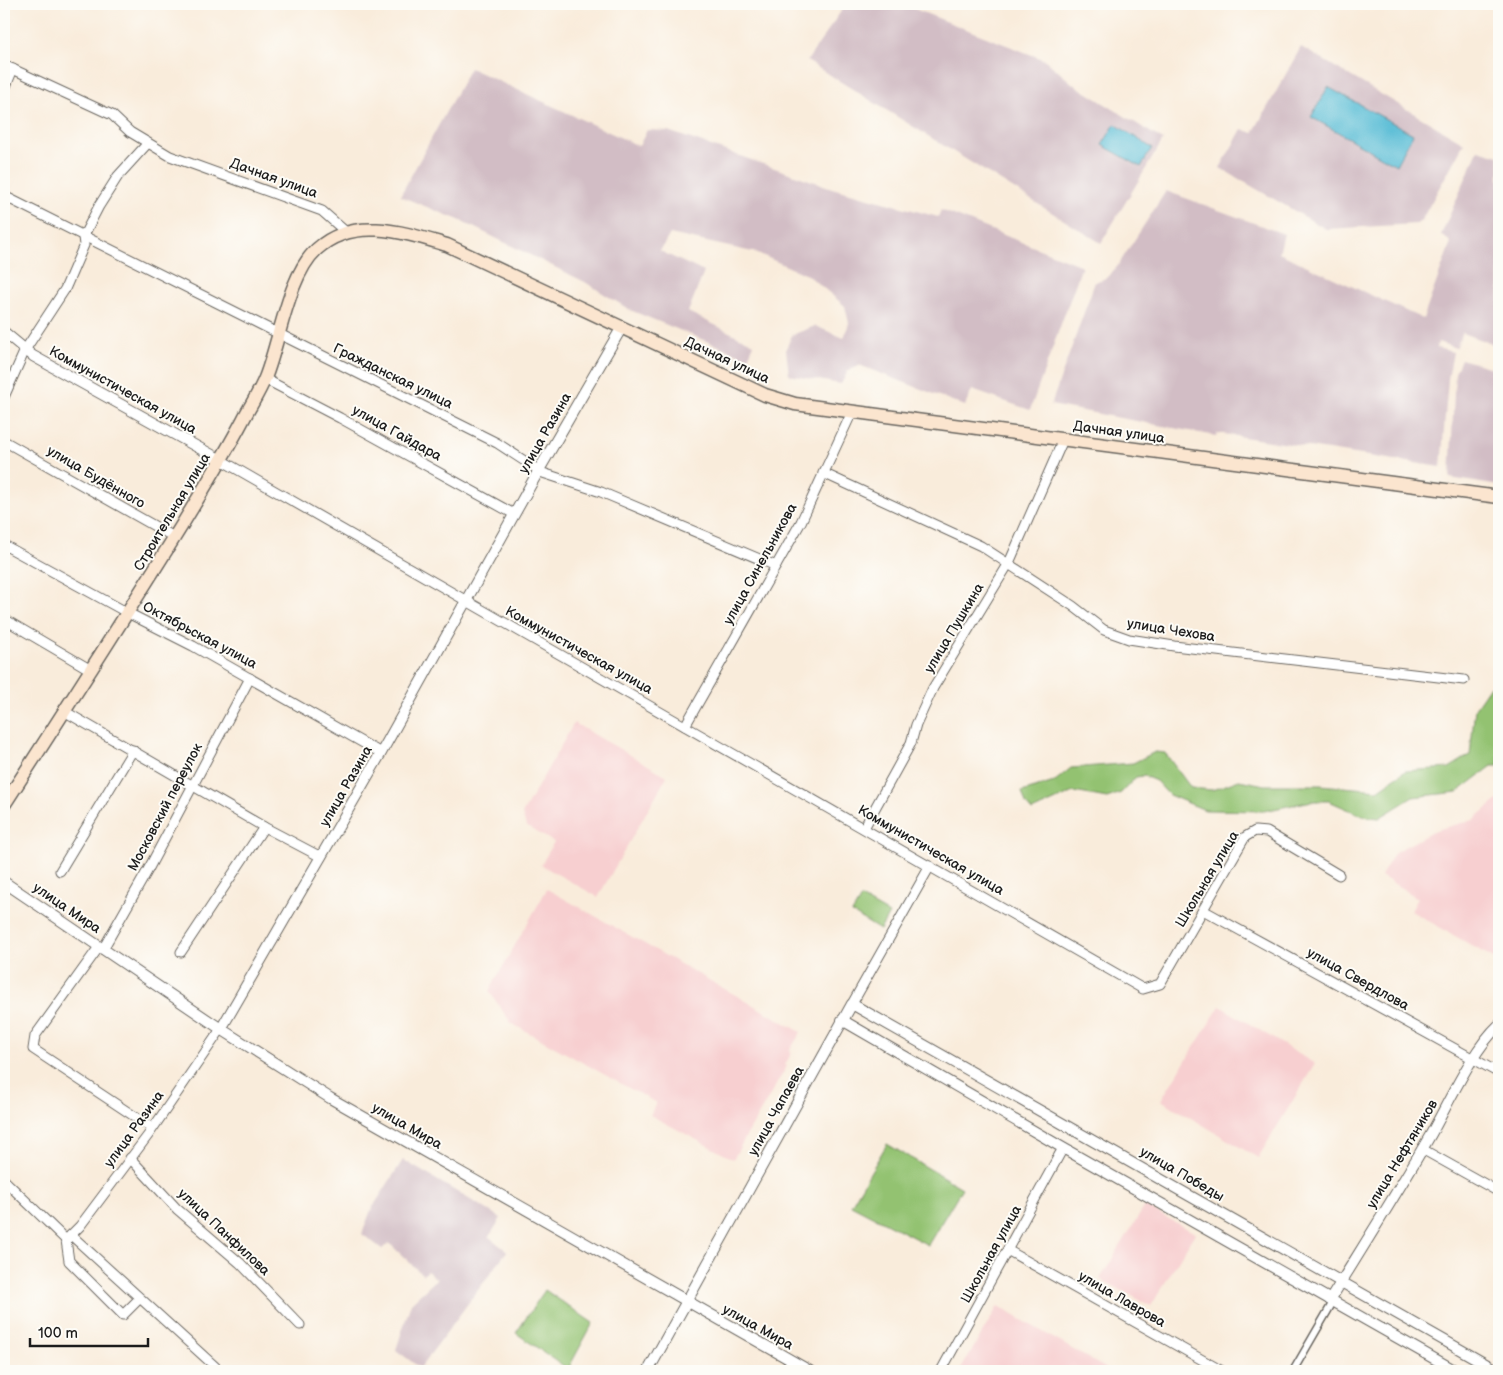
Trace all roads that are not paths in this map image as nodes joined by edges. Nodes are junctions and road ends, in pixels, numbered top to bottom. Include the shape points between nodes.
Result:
1 (4, 65) edge
2 (13, 69) junction
3 (4, 91) edge
4 (148, 143) junction
5 (4, 196) edge
6 (347, 234) junction
7 (83, 237) junction
8 (622, 327) junction
9 (4, 332) edge
10 (280, 335) junction
11 (25, 350) junction
12 (265, 379) junction
13 (4, 396) edge
14 (852, 412) junction
15 (1063, 440) junction
16 (4, 441) edge
17 (221, 460) junction
18 (539, 470) junction
19 (823, 473) junction
20 (1499, 497) edge
21 (514, 514) junction
22 (174, 537) junction
23 (4, 545) edge
24 (1009, 563) junction
25 (776, 566) junction
26 (464, 602) junction
27 (128, 613) junction
28 (4, 619) edge
29 (91, 670) junction
30 (250, 678) junction
31 (1464, 680) dead end
32 (64, 711) junction
33 (685, 726) junction
34 (133, 750) junction
35 (381, 753) junction
36 (192, 784) junction
37 (4, 805) edge
38 (264, 827) junction
39 (864, 828) junction
40 (321, 857) junction
41 (930, 866) junction
42 (60, 871) dead end
43 (1339, 875) dead end
44 (4, 882) edge
45 (1203, 910) junction
46 (101, 948) junction
47 (181, 952) dead end
48 (1143, 989) joint
49 (852, 1004) junction
50 (842, 1020) junction
51 (1499, 1025) edge
52 (221, 1029) junction
53 (1474, 1058) junction
54 (1499, 1073) edge
55 (152, 1128) junction
56 (1063, 1148) junction
57 (1422, 1149) junction
58 (130, 1158) junction
59 (4, 1180) edge
60 (1499, 1192) edge
61 (68, 1237) junction
62 (1009, 1251) junction
63 (1342, 1281) junction
64 (139, 1299) junction
65 (1331, 1301) junction
66 (686, 1302) junction
67 (300, 1325) dead end
68 (220, 1371) edge
69 (648, 1371) edge
70 (810, 1371) edge
71 (941, 1371) edge
72 (1219, 1371) edge
73 (1293, 1371) edge
74 (1456, 1371) edge
75 (1498, 1371) edge

1 - 2 street, Дачная улица
2 - 3 street
2 - 4 street, Дачная улица via 112,115
4 - 6 street, Дачная улица via 170,156 322,211
4 - 7 street via 118,176
5 - 7 street, Гражданская улица
6 - 8 main road, Дачная улица via 370,229 395,230 447,245
6 - 10 main road, Строительная улица via 316,249 298,274
7 - 10 street, Гражданская улица
7 - 11 street via 84,245 65,289
8 - 14 main road, Дачная улица via 765,395 796,404
8 - 18 street, улица Разина
9 - 11 street, Коммунистическая улица
10 - 12 main road, Строительная улица
10 - 18 street, Гражданская улица via 497,442
11 - 13 street
11 - 17 street, Коммунистическая улица
12 - 17 main road, Строительная улица
12 - 21 street, улица Гайдара
14 - 15 main road, Дачная улица
14 - 19 street, улица Синельникова
15 - 20 main road, Дачная улица
15 - 24 street, улица Пушкина
16 - 22 street, улица Будённого
17 - 22 main road, Строительная улица
17 - 26 street, Коммунистическая улица
18 - 21 street, улица Разина
18 - 25 street, Гражданская улица via 601,492
19 - 24 street, улица Чехова via 981,546
19 - 25 street, улица Синельникова
21 - 26 street, улица Разина
22 - 27 main road, Строительная улица
23 - 27 street, Октябрьская улица
24 - 31 street, улица Чехова via 1104,630 1129,639
24 - 39 street, улица Пушкина via 934,688 911,743
25 - 33 street, улица Синельникова
26 - 33 street, Коммунистическая улица
26 - 35 street, улица Разина
27 - 29 main road, Строительная улица
27 - 30 street, Октябрьская улица
28 - 29 street
29 - 32 main road, Строительная улица
30 - 35 street, Октябрьская улица
30 - 36 street, Московский переулок
32 - 34 street
32 - 37 main road, Строительная улица
33 - 39 street, Коммунистическая улица
34 - 36 street
34 - 42 street
35 - 40 street, улица Разина
36 - 38 street
36 - 46 street, Московский переулок via 149,868
38 - 40 street
38 - 47 street
39 - 41 street, Коммунистическая улица
40 - 52 street, улица Разина
41 - 48 street, Коммунистическая улица
41 - 49 street, улица Чапаева
43 - 45 street, Школьная улица via 1267,832 1254,831 1245,837
44 - 46 street, улица Мира
45 - 48 street, Школьная улица via 1160,984
45 - 53 street, улица Свердлова
46 - 52 street, улица Мира
46 - 55 street, Московский переулок via 35,1036 34,1049
49 - 50 street, улица Чапаева
49 - 63 street, улица Победы
50 - 56 street
50 - 66 street, улица Чапаева
51 - 53 street, улица Нефтяников
52 - 55 street, улица Разина
52 - 66 street, улица Мира via 330,1098
53 - 54 street, улица Свердлова
53 - 57 street, улица Нефтяников
55 - 58 street, улица Разина
56 - 62 street, Школьная улица
56 - 65 street
57 - 60 street
57 - 63 street, улица Нефтяников
58 - 61 street, улица Разина via 80,1226
58 - 67 street, улица Панфилова via 177,1209 240,1263
59 - 61 street
61 - 64 street
61 - 64 street via 69,1261 123,1314
62 - 71 street, Школьная улица
62 - 72 street, улица Лаврова
63 - 65 street, улица Нефтяников
63 - 75 street, улица Победы
64 - 68 street
65 - 73 street
65 - 74 street
66 - 69 street, улица Чапаева
66 - 70 street, улица Мира

